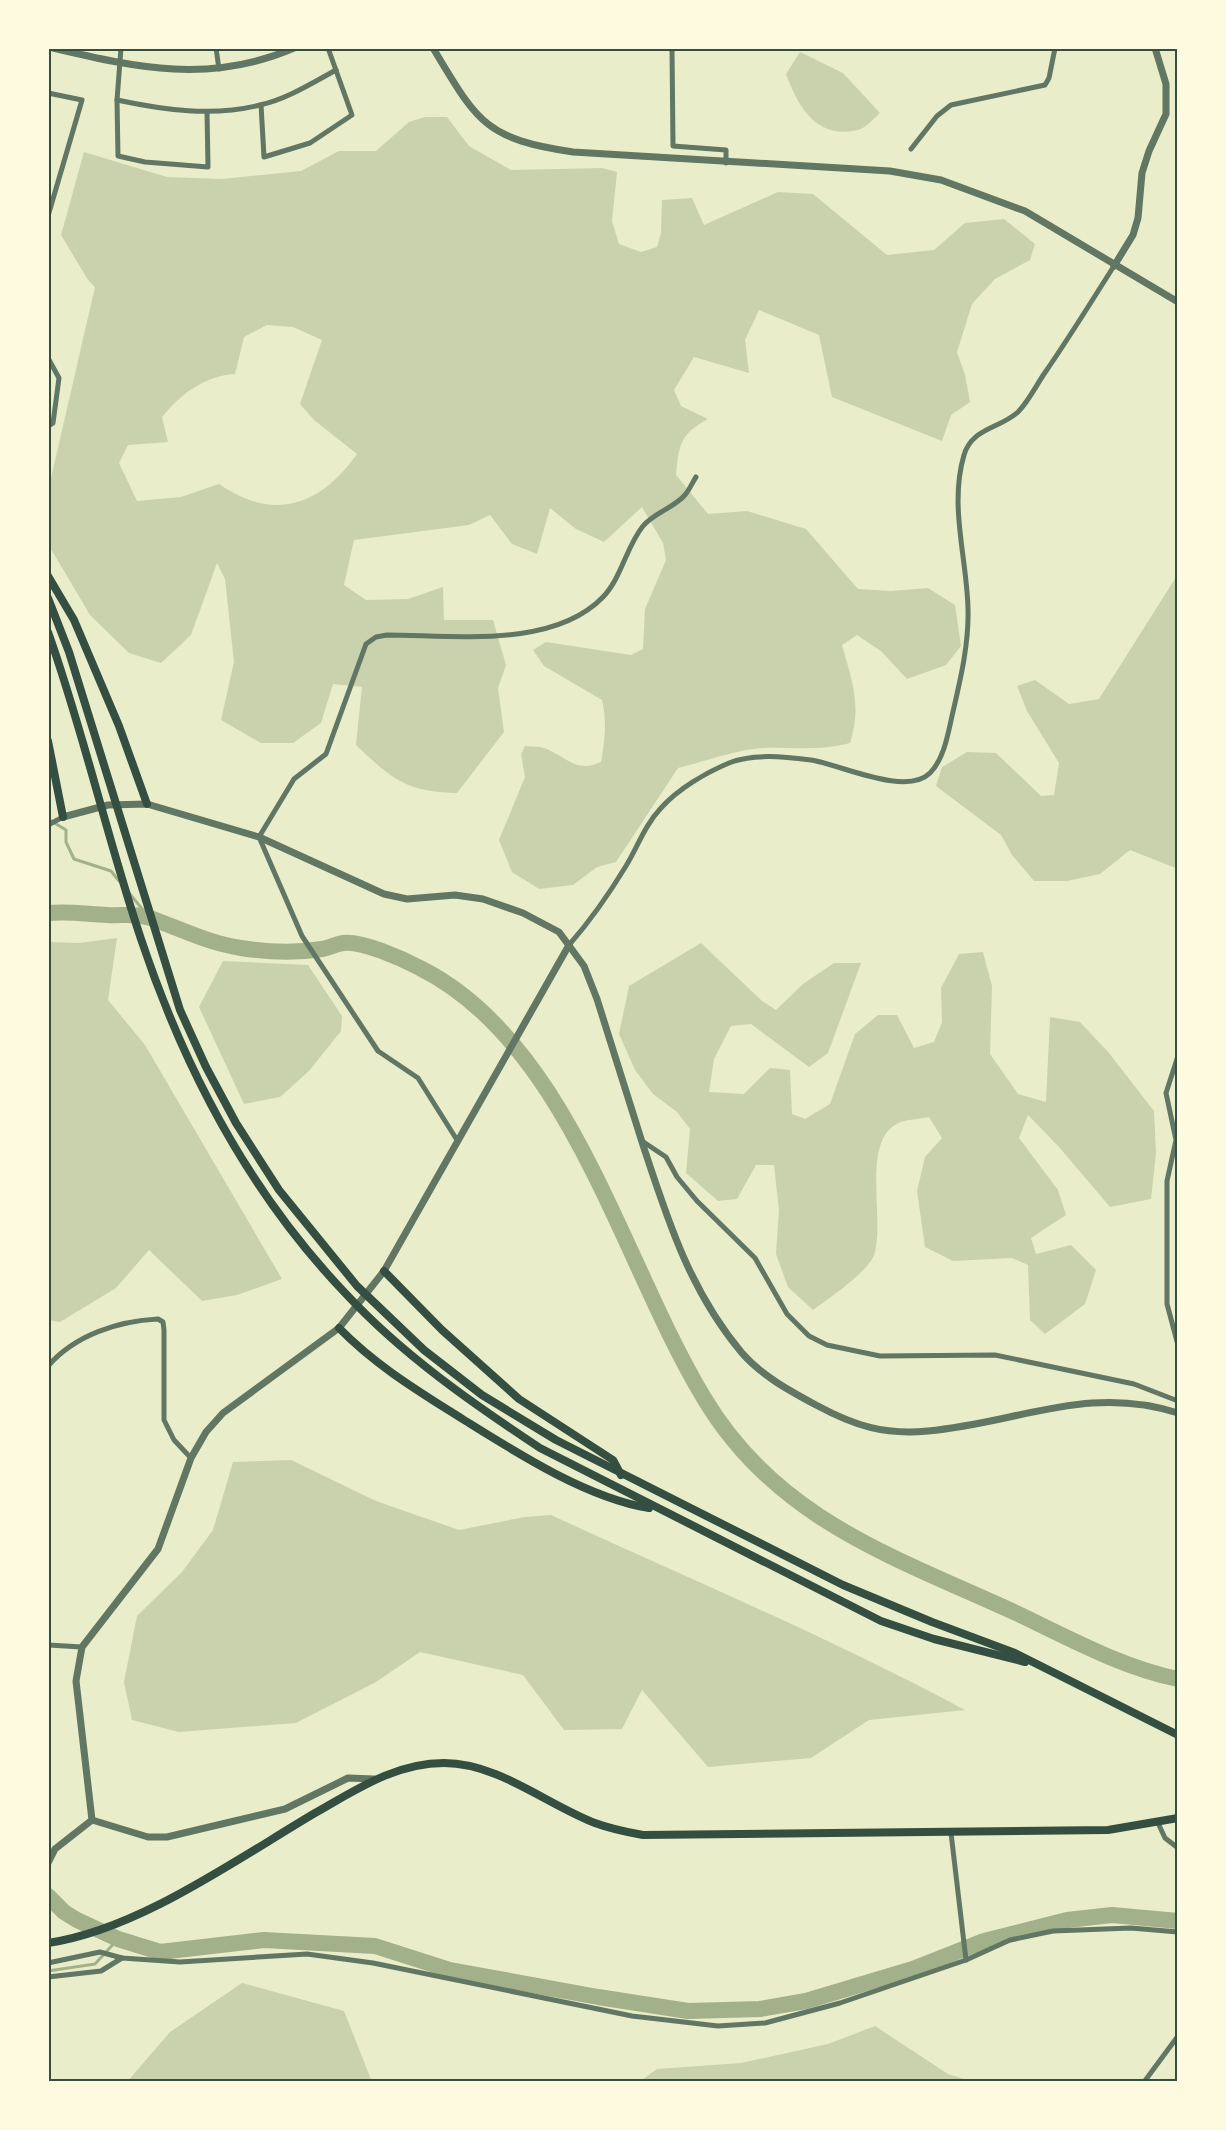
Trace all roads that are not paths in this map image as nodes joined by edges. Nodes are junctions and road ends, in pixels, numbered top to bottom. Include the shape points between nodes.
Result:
1 (53, 48) edge
2 (121, 48) edge
3 (216, 48) edge
4 (294, 48) edge
5 (328, 48) edge
6 (433, 48) edge
7 (672, 48) edge
8 (1055, 48) edge
9 (1155, 48) edge
10 (119, 64) junction
11 (219, 69) junction
12 (336, 70) junction
13 (48, 93) edge
14 (117, 100) junction
15 (261, 105) junction
16 (207, 112) junction
17 (911, 148) dead end
18 (726, 163) junction
19 (48, 216) edge
20 (1114, 266) junction
21 (1178, 302) edge
22 (48, 358) edge
23 (48, 426) edge
24 (696, 477) dead end
25 (48, 576) edge
26 (48, 598) edge
27 (48, 632) edge
28 (48, 741) edge
29 (147, 804) junction
30 (63, 817) junction
31 (48, 825) edge
32 (259, 837) junction
33 (569, 945) junction
34 (1178, 1056) edge
35 (457, 1140) junction
36 (642, 1141) junction
37 (384, 1271) junction
38 (339, 1328) junction
39 (1178, 1345) edge
40 (48, 1366) edge
41 (1178, 1401) edge
42 (1178, 1413) edge
43 (191, 1458) junction
44 (622, 1475) junction
45 (658, 1509) junction
46 (48, 1645) edge
47 (82, 1647) junction
48 (1037, 1665) junction
49 (1178, 1735) edge
50 (374, 1779) junction
51 (1178, 1818) edge
52 (92, 1820) junction
53 (1158, 1823) junction
54 (951, 1833) junction
55 (1178, 1848) edge
56 (48, 1863) edge
57 (1178, 1932) edge
58 (48, 1943) edge
59 (122, 1958) junction
60 (966, 1960) junction
61 (48, 1963) edge
62 (48, 1977) edge
63 (1178, 2036) edge
64 (1144, 2082) edge

1 - 10 street
2 - 10 street
3 - 11 street
4 - 11 street via 259,61
5 - 12 street
6 - 18 street via 480,119 524,143 573,152
7 - 18 street via 673,146 726,150
8 - 17 street via 1045,84 951,105
9 - 20 street via 1166,84 1166,114 1142,173 1133,235
10 - 11 street
10 - 14 street
12 - 15 street
12 - 15 street via 352,115 310,143 264,157
13 - 19 street via 82,100
14 - 16 street via 159,109
14 - 16 street via 118,156 145,162 208,167
15 - 16 street
18 - 20 street via 890,171 941,180 1025,211
20 - 21 street
20 - 33 street via 1019,410 972,438 967,447 959,490 968,610 966,641 946,742 933,769 924,777 897,781 812,760 752,758 729,763 661,807 591,920
22 - 23 street via 59,378 53,423
24 - 32 street via 684,497 645,524 603,597 562,624 545,630 497,635 387,635 366,644 326,753 294,780
25 - 29 main road via 74,620
26 - 44 main road via 69,652 180,1010 236,1123 279,1190 357,1286 424,1350 482,1395
27 - 45 main road via 140,938 188,1063 223,1130 270,1201 347,1296 417,1360 540,1448
28 - 30 main road
29 - 30 street via 108,806
29 - 32 street
30 - 31 street
32 - 33 street via 384,894 407,899 454,895 483,899 523,913 559,932
32 - 35 street via 302,936 378,1051 418,1078
33 - 35 street
33 - 36 street via 584,966 597,999
34 - 39 street via 1166,1093 1176,1140 1167,1181 1167,1304
35 - 37 street
36 - 41 street via 666,1158 710,1216 751,1252 786,1314 810,1336 827,1345 880,1356 995,1355 1134,1384
36 - 42 street via 679,1251 711,1310 743,1354 765,1375 846,1421 890,1433 930,1431 1109,1401
37 - 38 street
37 - 44 main road via 519,1399 613,1460
38 - 43 street via 223,1413
38 - 45 main road via 364,1354 524,1458 625,1504
40 - 43 street via 67,1347 91,1334 114,1326 158,1319 163,1322 164,1420 174,1440
43 - 47 street via 158,1549
44 - 48 main road via 843,1585
45 - 48 main road via 881,1621
46 - 47 street
47 - 52 street via 76,1681
48 - 49 main road
50 - 52 street via 348,1778 285,1809 167,1837 148,1837
50 - 54 main road via 408,1768 444,1763 468,1766 499,1776 594,1822 643,1835
50 - 58 main road via 146,1911 84,1935
51 - 53 main road
52 - 56 street via 56,1849
53 - 54 main road via 1108,1830
53 - 55 street via 1165,1838
54 - 60 street
57 - 60 street via 1131,1928 1053,1930 1010,1940
59 - 60 street via 180,1962 307,1954 373,1963 632,2016 718,2026 765,2023 840,2003
59 - 61 street via 100,1952
59 - 62 street via 101,1971
63 - 64 street

